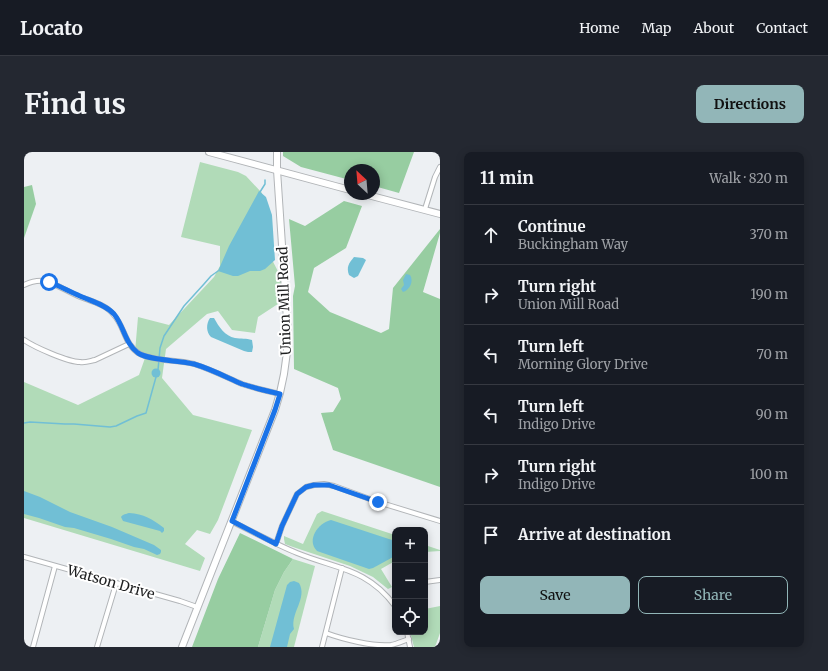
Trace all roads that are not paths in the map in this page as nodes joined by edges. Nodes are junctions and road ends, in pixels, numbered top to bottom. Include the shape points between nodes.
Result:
1 (208, 152) edge
2 (277, 152) edge
3 (440, 167) edge
4 (277, 170) junction
5 (344, 188) edge
6 (380, 199) edge
7 (425, 209) junction
8 (440, 214) edge
9 (24, 285) edge
10 (24, 340) edge
11 (129, 344) junction
12 (280, 394) junction
13 (232, 521) junction
14 (440, 521) edge
15 (276, 544) junction
16 (24, 557) edge
17 (55, 566) junction
18 (342, 568) junction
19 (440, 580) edge
20 (428, 582) edge
21 (116, 584) junction
22 (390, 599) joint
23 (392, 602) edge
24 (198, 607) junction
25 (326, 633) junction
26 (408, 635) edge
27 (409, 639) junction
28 (33, 647) edge
29 (97, 647) edge
30 (182, 647) edge
31 (322, 647) edge
32 (410, 647) edge

1 - 4 street
2 - 4 street, Union Mill Road
3 - 7 street
4 - 5 street
4 - 12 street, Union Mill Road via 288,335 288,351
6 - 7 street
7 - 8 street
9 - 11 street via 44,281 104,307 116,317
10 - 11 street via 68,360 79,362 90,362
11 - 12 street via 134,350 151,358 194,364 252,387
12 - 13 street, Union Mill Road
13 - 15 street
13 - 24 street, Union Mill Road
14 - 15 street via 334,486 314,485 297,494
15 - 18 street
16 - 17 street, Watson Drive
17 - 21 street, Watson Drive
17 - 28 street
18 - 22 street via 367,579
18 - 25 street
19 - 20 street
21 - 24 street, Watson Drive
21 - 29 street
22 - 23 street
24 - 30 street, Union Mill Road
25 - 27 street via 377,646 392,645
25 - 31 street
26 - 27 street
27 - 32 street

